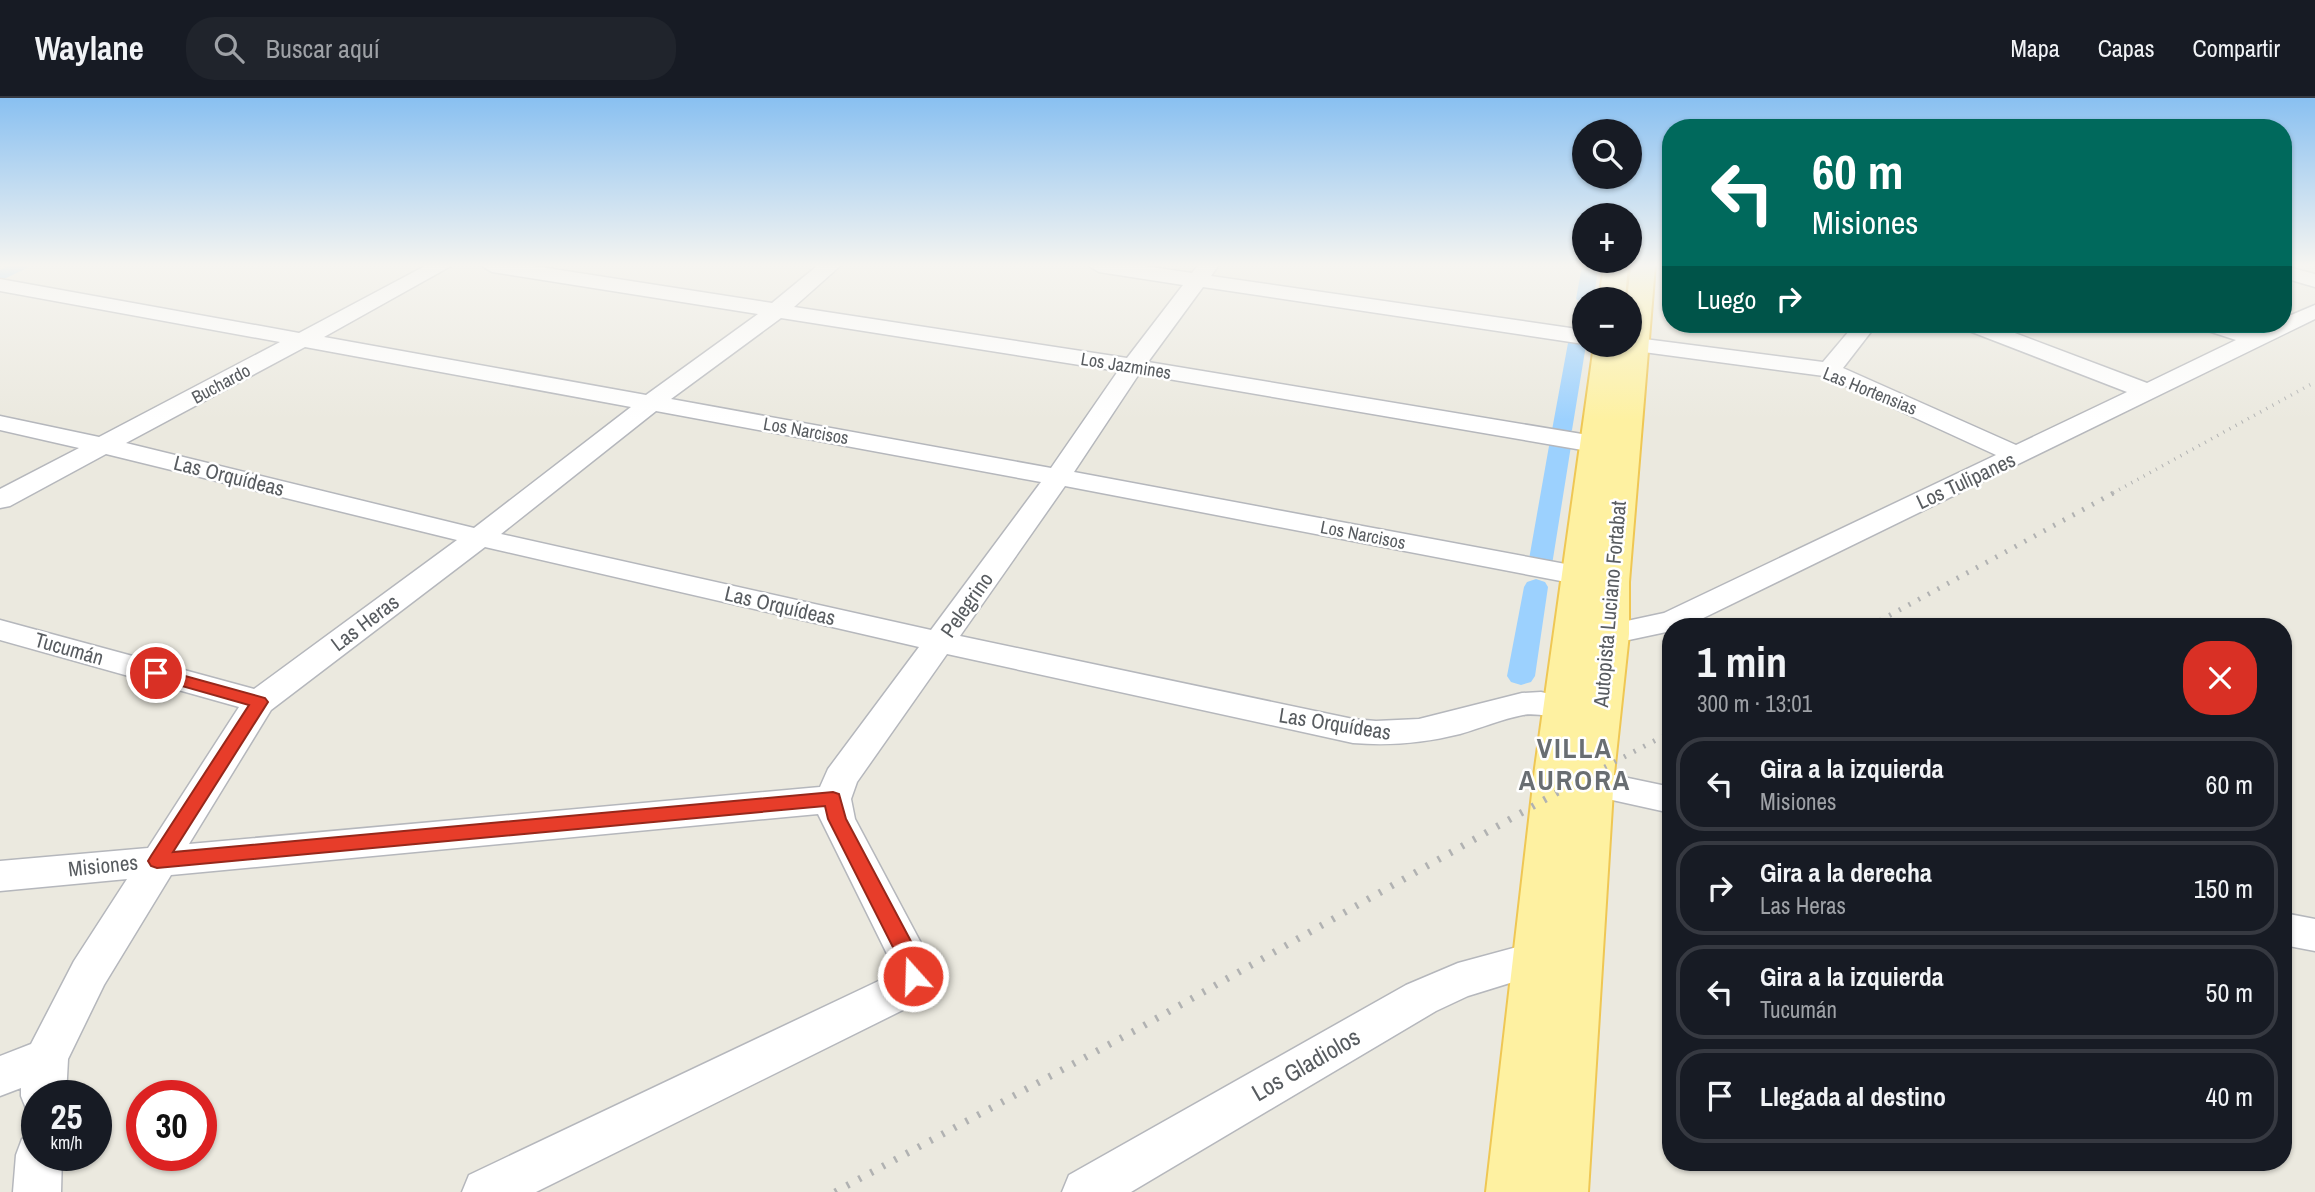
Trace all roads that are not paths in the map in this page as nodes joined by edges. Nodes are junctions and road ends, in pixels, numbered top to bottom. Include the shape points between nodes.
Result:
1 (183, 317) edge
2 (346, 317) edge
3 (768, 317) edge
4 (809, 317) edge
5 (1170, 317) edge
6 (1465, 317) edge
7 (1859, 333) edge
8 (1995, 333) edge
9 (2236, 333) edge
10 (2271, 333) edge
11 (1572, 335) edge
12 (305, 339) junction
13 (2257, 340) junction
14 (1642, 347) edge
15 (1620, 357) edge
16 (1622, 357) edge
17 (1133, 366) junction
18 (1829, 370) junction
19 (2148, 392) junction
20 (651, 403) junction
21 (0, 422) edge
22 (1594, 443) junction
23 (104, 445) junction
24 (2019, 456) junction
25 (1058, 477) junction
26 (0, 500) edge
27 (480, 537) junction
28 (1594, 579) junction
29 (1678, 618) edge
30 (1662, 623) edge
31 (0, 630) edge
32 (1611, 634) junction
33 (940, 643) junction
34 (259, 702) junction
35 (1563, 708) junction
36 (1574, 780) junction
37 (1662, 798) edge
38 (833, 799) junction
39 (157, 861) junction
40 (0, 876) edge
41 (2292, 931) edge
42 (2315, 935) edge
43 (1535, 959) junction
44 (0, 1076) edge
45 (45, 1077) edge
46 (38, 1171) edge
47 (37, 1192) edge
48 (486, 1192) edge
49 (1086, 1192) edge
50 (1514, 1192) edge
51 (1559, 1192) edge

1 - 12 street, Los Narcisos
2 - 12 street, Buchardo
3 - 20 street, Las Heras
4 - 17 street, Los Jazmines
5 - 17 street, Pelegrino
6 - 11 street
7 - 18 street
8 - 19 street
9 - 13 street
10 - 13 street, Los Tulipanes
12 - 20 street, Los Narcisos
12 - 23 street, Buchardo
13 - 19 street, Los Tulipanes
14 - 18 street, Las Hortensias
15 - 22 main road, Autopista Luciano Fortabat
16 - 28 main road, Autopista Luciano Fortabat
17 - 22 street, Los Jazmines
17 - 25 street, Pelegrino
18 - 24 street, Las Hortensias
19 - 24 street, Los Tulipanes
20 - 25 street, Los Narcisos
20 - 27 street, Las Heras
21 - 23 street, Las Orquídeas
22 - 28 main road, Autopista Luciano Fortabat
23 - 26 street, Buchardo
23 - 27 street, Las Orquídeas
24 - 29 street, Los Tulipanes
25 - 28 street, Los Narcisos
25 - 33 street, Pelegrino
27 - 33 street, Las Orquídeas
27 - 34 street, Las Heras
28 - 32 main road, Autopista Luciano Fortabat
28 - 35 main road, Autopista Luciano Fortabat
30 - 32 street, Los Tulipanes
31 - 34 street, Tucumán
32 - 36 main road, Autopista Luciano Fortabat
33 - 35 street, Las Orquídeas via 1381,735 1413,734 1522,704
33 - 38 street, Pelegrino via 841,778
34 - 39 street, Las Heras
35 - 36 main road, Autopista Luciano Fortabat
36 - 37 street
36 - 43 main road, Autopista Luciano Fortabat
36 - 51 main road, Autopista Luciano Fortabat
38 - 39 street, Misiones
38 - 48 street via 837,819 910,960 913,976 902,990
39 - 40 street, Misiones
39 - 45 street, Las Heras via 89,973
41 - 42 street
43 - 49 street, Los Gladiolos via 1421,998
43 - 50 main road, Autopista Luciano Fortabat
44 - 45 street
46 - 47 street

